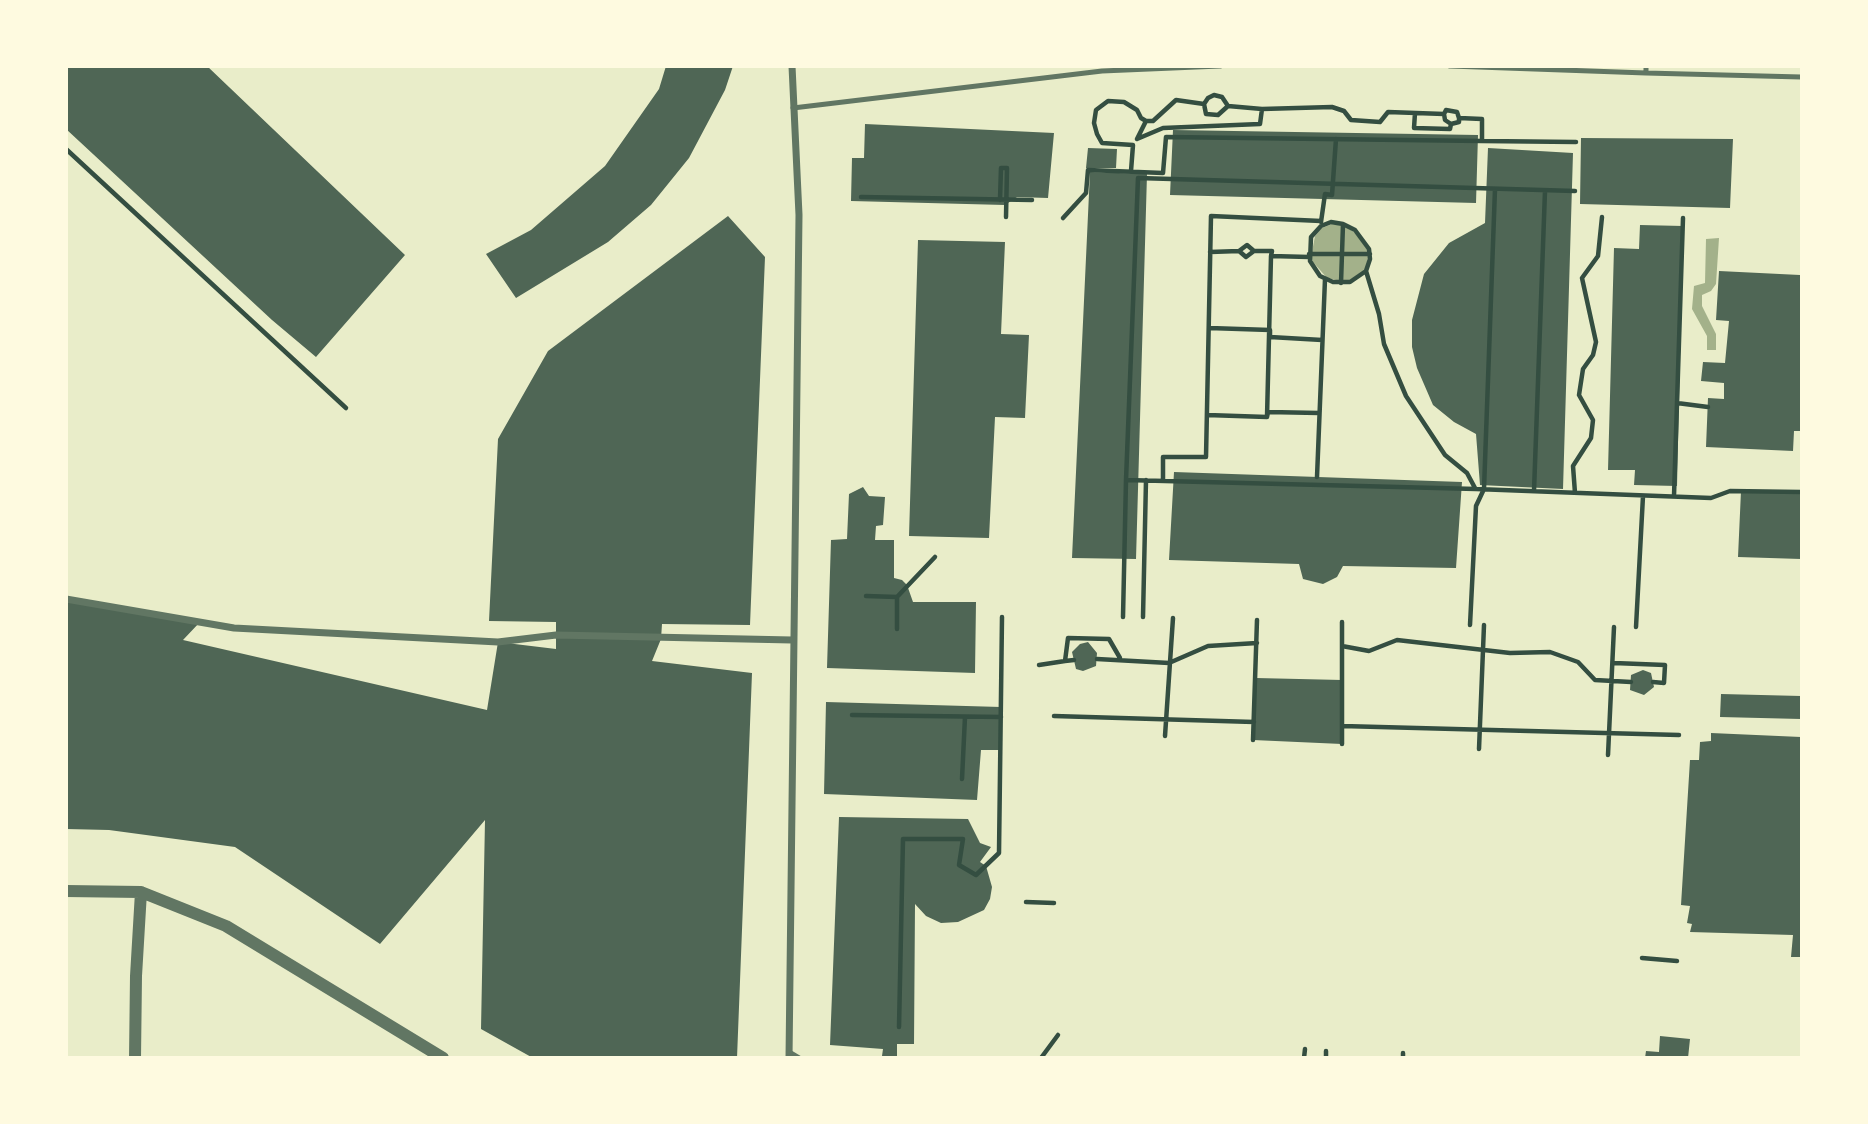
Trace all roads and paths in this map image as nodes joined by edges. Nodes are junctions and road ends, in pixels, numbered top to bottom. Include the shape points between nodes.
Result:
1 (792, 66) edge
2 (1220, 66) edge
3 (1450, 66) edge
4 (1755, 66) edge
5 (1201, 67) edge
6 (1646, 70) edge
7 (1755, 76) junction
8 (1801, 77) edge
9 (1204, 104) junction
10 (1228, 106) junction
11 (793, 108) junction
12 (1262, 109) junction
13 (1415, 113) junction
14 (1444, 114) junction
15 (1460, 118) junction
16 (1146, 121) junction
17 (1451, 124) junction
18 (1137, 139) junction
19 (1336, 139) junction
20 (1482, 141) junction
21 (1576, 142) dead end
22 (1133, 145) junction
23 (66, 149) edge
24 (1131, 171) junction
25 (1333, 184) junction
26 (1495, 189) junction
27 (1545, 191) junction
28 (1575, 191) dead end
29 (861, 197) dead end
30 (1002, 200) junction
31 (1032, 200) dead end
32 (1006, 217) dead end
33 (1601, 217) dead end
34 (1063, 218) dead end
35 (1683, 218) dead end
36 (1343, 223) junction
37 (1321, 224) junction
38 (1239, 251) junction
39 (1254, 251) junction
40 (1210, 252) junction
41 (1342, 254) junction
42 (1370, 254) junction
43 (1309, 255) junction
44 (1271, 256) junction
45 (1366, 271) junction
46 (1325, 279) junction
47 (1341, 282) junction
48 (1209, 328) junction
49 (1270, 330) junction
50 (1270, 337) junction
51 (1322, 340) junction
52 (1677, 403) junction
53 (1708, 407) dead end
54 (346, 408) dead end
55 (1268, 412) junction
56 (1319, 413) junction
57 (1207, 415) junction
58 (1317, 477) dead end
59 (1126, 480) junction
60 (1146, 480) junction
61 (1163, 481) junction
62 (1476, 489) junction
63 (1484, 489) junction
64 (1534, 491) junction
65 (1801, 492) edge
66 (1575, 493) junction
67 (1643, 495) junction
68 (1674, 496) junction
69 (935, 557) dead end
70 (866, 596) dead end
71 (897, 597) junction
72 (66, 600) edge
73 (1002, 617) dead end
74 (1123, 617) dead end
75 (1143, 617) dead end
76 (1173, 618) dead end
77 (1257, 620) dead end
78 (1342, 622) dead end
79 (1470, 625) dead end
80 (1484, 625) dead end
81 (1614, 627) dead end
82 (1636, 627) dead end
83 (897, 629) dead end
84 (792, 640) junction
85 (1256, 643) junction
86 (1342, 646) junction
87 (1483, 648) junction
88 (1097, 659) dead end
89 (1120, 659) junction
90 (1074, 660) dead end
91 (1065, 661) junction
92 (1169, 663) junction
93 (1614, 663) junction
94 (1039, 665) dead end
95 (1613, 682) junction
96 (1630, 682) dead end
97 (1653, 682) dead end
98 (852, 715) dead end
99 (1054, 716) dead end
100 (965, 717) junction
101 (1001, 717) junction
102 (1166, 719) junction
103 (1254, 722) junction
104 (1342, 726) junction
105 (1480, 730) junction
106 (1609, 733) junction
107 (1679, 735) dead end
108 (1165, 736) dead end
109 (1253, 740) dead end
110 (1342, 744) dead end
111 (1479, 750) dead end
112 (1608, 755) dead end
113 (962, 779) dead end
114 (66, 891) edge
115 (141, 892) junction
116 (1026, 902) dead end
117 (1054, 903) dead end
118 (1642, 958) dead end
119 (1677, 961) dead end
120 (900, 1027) dead end
121 (1058, 1035) dead end
122 (1305, 1049) dead end
123 (1326, 1051) dead end
124 (789, 1055) edge
125 (135, 1058) edge
126 (443, 1058) edge
127 (799, 1058) edge
128 (1041, 1058) edge
129 (1304, 1058) edge
130 (1326, 1058) edge

1 - 11 street
2 - 5 lane
3 - 6 lane
4 - 7 lane
5 - 11 lane via 1102,71
6 - 7 lane
7 - 8 lane
9 - 10 path via 1214,95
9 - 10 path via 1206,114 1219,115
9 - 16 path via 1176,100 1153,121
10 - 12 path
11 - 84 street via 799,215
12 - 13 path via 1332,107 1351,120 1380,122 1388,112
12 - 18 path via 1260,124 1163,128
13 - 14 path
13 - 17 path via 1414,128 1450,129
14 - 15 path via 1446,110 1457,112
14 - 17 path
15 - 17 path
15 - 20 path via 1482,119
16 - 18 path
16 - 22 path via 1124,102 1108,101 1096,110 1094,123 1102,143
18 - 22 path
19 - 20 path
19 - 24 path via 1166,137 1163,173
19 - 25 path
20 - 21 path
22 - 24 path
23 - 54 path
24 - 34 path via 1088,170 1086,193
25 - 26 path
25 - 37 path via 1332,195 1325,194
25 - 59 path via 1138,178
26 - 27 path
26 - 63 path
27 - 28 path
27 - 64 path
29 - 30 path
30 - 30 path via 1007,168 1001,168
30 - 31 path
30 - 32 path
33 - 66 path via 1598,256 1582,278 1596,342 1583,369 1579,395 1593,420 1591,438 1573,466
35 - 52 path
36 - 37 path
36 - 41 path
36 - 42 path via 1359,234
37 - 40 path via 1211,216
37 - 43 path via 1311,237
38 - 39 path via 1247,257
38 - 39 path via 1247,245
38 - 40 path
39 - 44 path via 1272,251
40 - 48 path
41 - 42 path
41 - 43 path
41 - 47 path
42 - 45 path
43 - 44 path
43 - 46 path via 1316,272
44 - 49 path
45 - 47 path via 1350,282
45 - 62 path via 1384,344 1406,396 1445,455 1467,473
46 - 47 path
46 - 51 path
48 - 49 path
48 - 57 path
49 - 50 path
50 - 51 path
50 - 55 path
51 - 56 path
52 - 53 path
52 - 68 path
55 - 56 path
55 - 57 path via 1268,417
56 - 58 path
57 - 61 path via 1206,457 1163,457
59 - 60 path
59 - 74 path
60 - 61 path
60 - 75 path
61 - 62 path
62 - 63 path
63 - 64 path
63 - 79 path via 1476,506
64 - 66 path
65 - 68 path
66 - 67 path
67 - 68 path
67 - 82 path
69 - 71 path
70 - 71 path
71 - 83 path
72 - 84 street via 248,629 498,642 556,635
73 - 101 path
76 - 92 path
77 - 85 path
78 - 86 path
80 - 87 path
81 - 93 path
84 - 124 street
85 - 92 path via 1208,646
85 - 103 path
86 - 87 path via 1369,652 1397,640
86 - 104 path
87 - 95 path via 1550,652 1578,662 1595,680
87 - 105 path
88 - 89 path
89 - 91 path via 1109,639 1068,638
89 - 92 path
90 - 91 path
91 - 94 path
92 - 102 path
93 - 95 path
93 - 97 path via 1665,665 1664,683
95 - 96 path
95 - 106 path
98 - 100 path
99 - 102 path
100 - 101 path
100 - 113 path
101 - 120 path via 999,853 976,875 959,865 963,839 903,839
102 - 103 path
102 - 108 path
103 - 109 path
104 - 105 path
104 - 110 path
105 - 106 path
105 - 111 path
106 - 107 path
106 - 112 path
114 - 115 street
115 - 125 street
115 - 126 street via 226,926
116 - 117 path
118 - 119 path
121 - 128 path
122 - 129 path
123 - 130 path
124 - 127 lane

